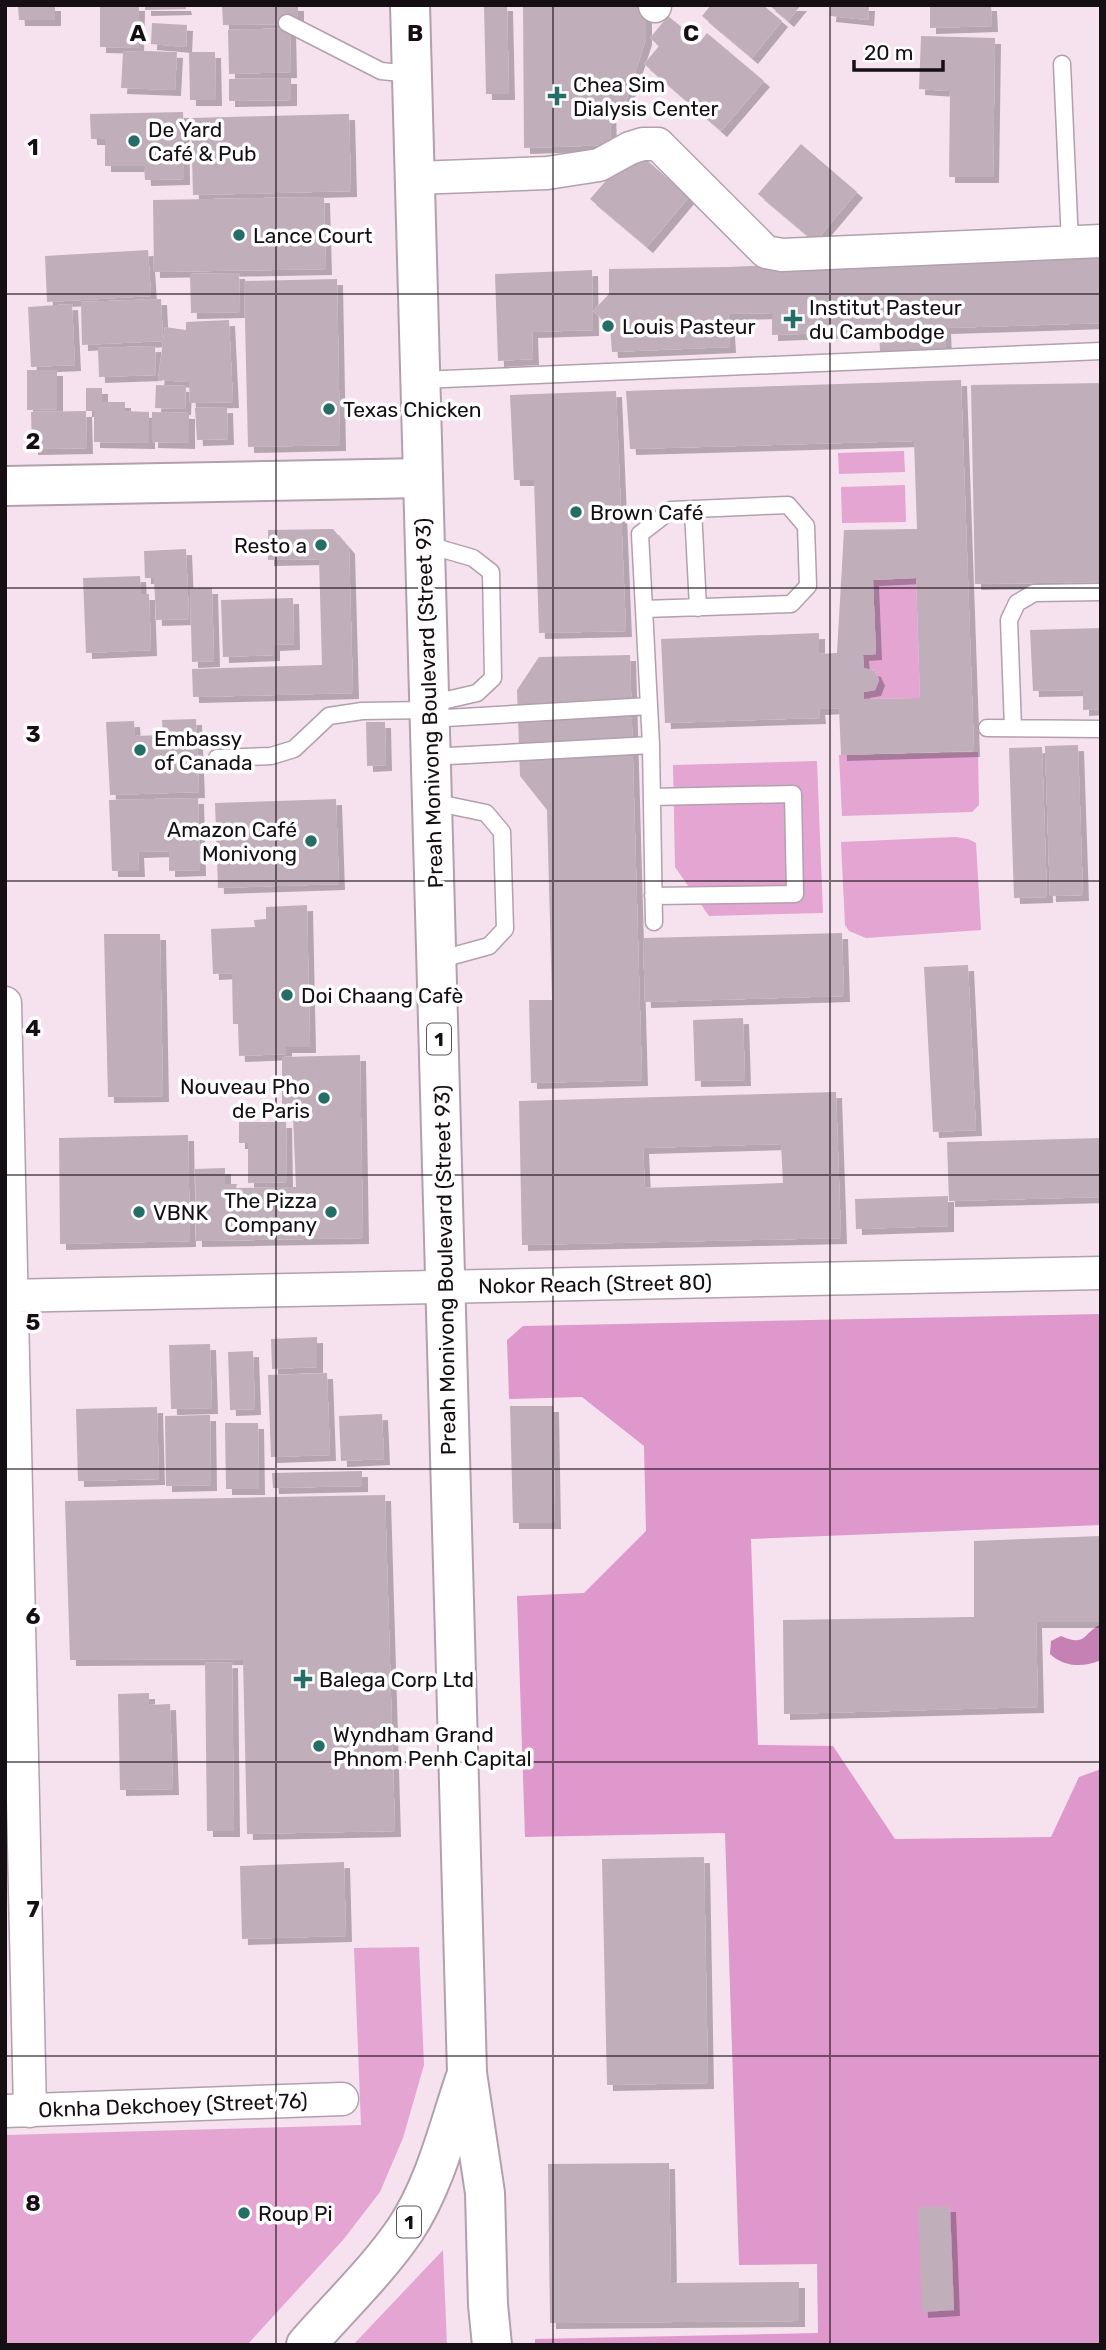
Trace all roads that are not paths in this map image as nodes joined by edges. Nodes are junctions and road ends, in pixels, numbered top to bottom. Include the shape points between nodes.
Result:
1 (410, 5) edge
2 (287, 23) dead end
3 (1062, 64) dead end
4 (412, 74) junction
5 (415, 177) junction
6 (1085, 242) edge
7 (1101, 351) edge
8 (420, 380) junction
9 (423, 478) junction
10 (5, 486) edge
11 (693, 510) junction
12 (425, 544) junction
13 (1101, 592) edge
14 (698, 608) junction
15 (644, 609) junction
16 (649, 706) junction
17 (429, 711) junction
18 (1013, 728) junction
19 (987, 729) dead end
20 (1101, 729) edge
21 (651, 745) junction
22 (430, 757) junction
23 (217, 758) dead end
24 (652, 797) junction
25 (431, 801) junction
26 (653, 895) junction
27 (654, 922) dead end
28 (438, 960) junction
29 (5, 1003) edge
30 (1101, 1273) edge
31 (445, 1287) junction
32 (9, 1296) edge
33 (16, 1958) edge
34 (467, 2073) junction
35 (342, 2099) dead end
36 (18, 2111) edge
37 (306, 2345) edge
38 (492, 2345) edge

1 - 4 main road, Preah Monivong Boulevard (Street 93) / 1
2 - 4 lane via 381,71
3 - 6 lane
4 - 5 main road, Preah Monivong Boulevard (Street 93) / 1
5 - 6 street via 560,171 599,165 630,148 658,144 766,252
5 - 8 main road, Preah Monivong Boulevard (Street 93) / 1
7 - 8 lane
8 - 9 main road, Preah Monivong Boulevard (Street 93) / 1
9 - 10 main road
9 - 12 main road, Preah Monivong Boulevard (Street 93) / 1
11 - 14 lane
11 - 14 lane via 788,505 806,526 808,586 791,604
11 - 15 lane via 671,510 640,534
12 - 17 main road, Preah Monivong Boulevard (Street 93) / 1
12 - 17 lane via 473,558 491,572 493,651 493,678 477,693
13 - 18 lane via 1034,593 1017,603 1010,620
14 - 15 lane
15 - 16 lane
16 - 17 lane
16 - 21 lane
17 - 22 main road, Preah Monivong Boulevard (Street 93) / 1
17 - 23 lane via 329,716 294,749 271,756
18 - 19 lane
18 - 20 lane
21 - 22 lane
21 - 24 lane
22 - 25 main road, Preah Monivong Boulevard (Street 93) / 1
24 - 26 lane
24 - 26 lane via 793,794 795,894
25 - 28 main road, Preah Monivong Boulevard (Street 93) / 1
25 - 28 lane via 486,813 502,832 505,929 489,946
26 - 27 lane
28 - 31 main road, Preah Monivong Boulevard (Street 93) / 1
29 - 32 street
30 - 31 street, Nokor Reach (Street 80)
31 - 32 street, Nokor Reach (Street 80)
31 - 34 main road, Preah Monivong Boulevard (Street 93) / 1
32 - 33 street
33 - 36 street
34 - 37 main road, Preah Monivong Boulevard (Street 93) / 1 via 428,2185 406,2228
34 - 38 main road, Preah Monivong Boulevard (Street 93) / 1 via 485,2193
35 - 36 street, Oknha Dekchoey (Street 76)

